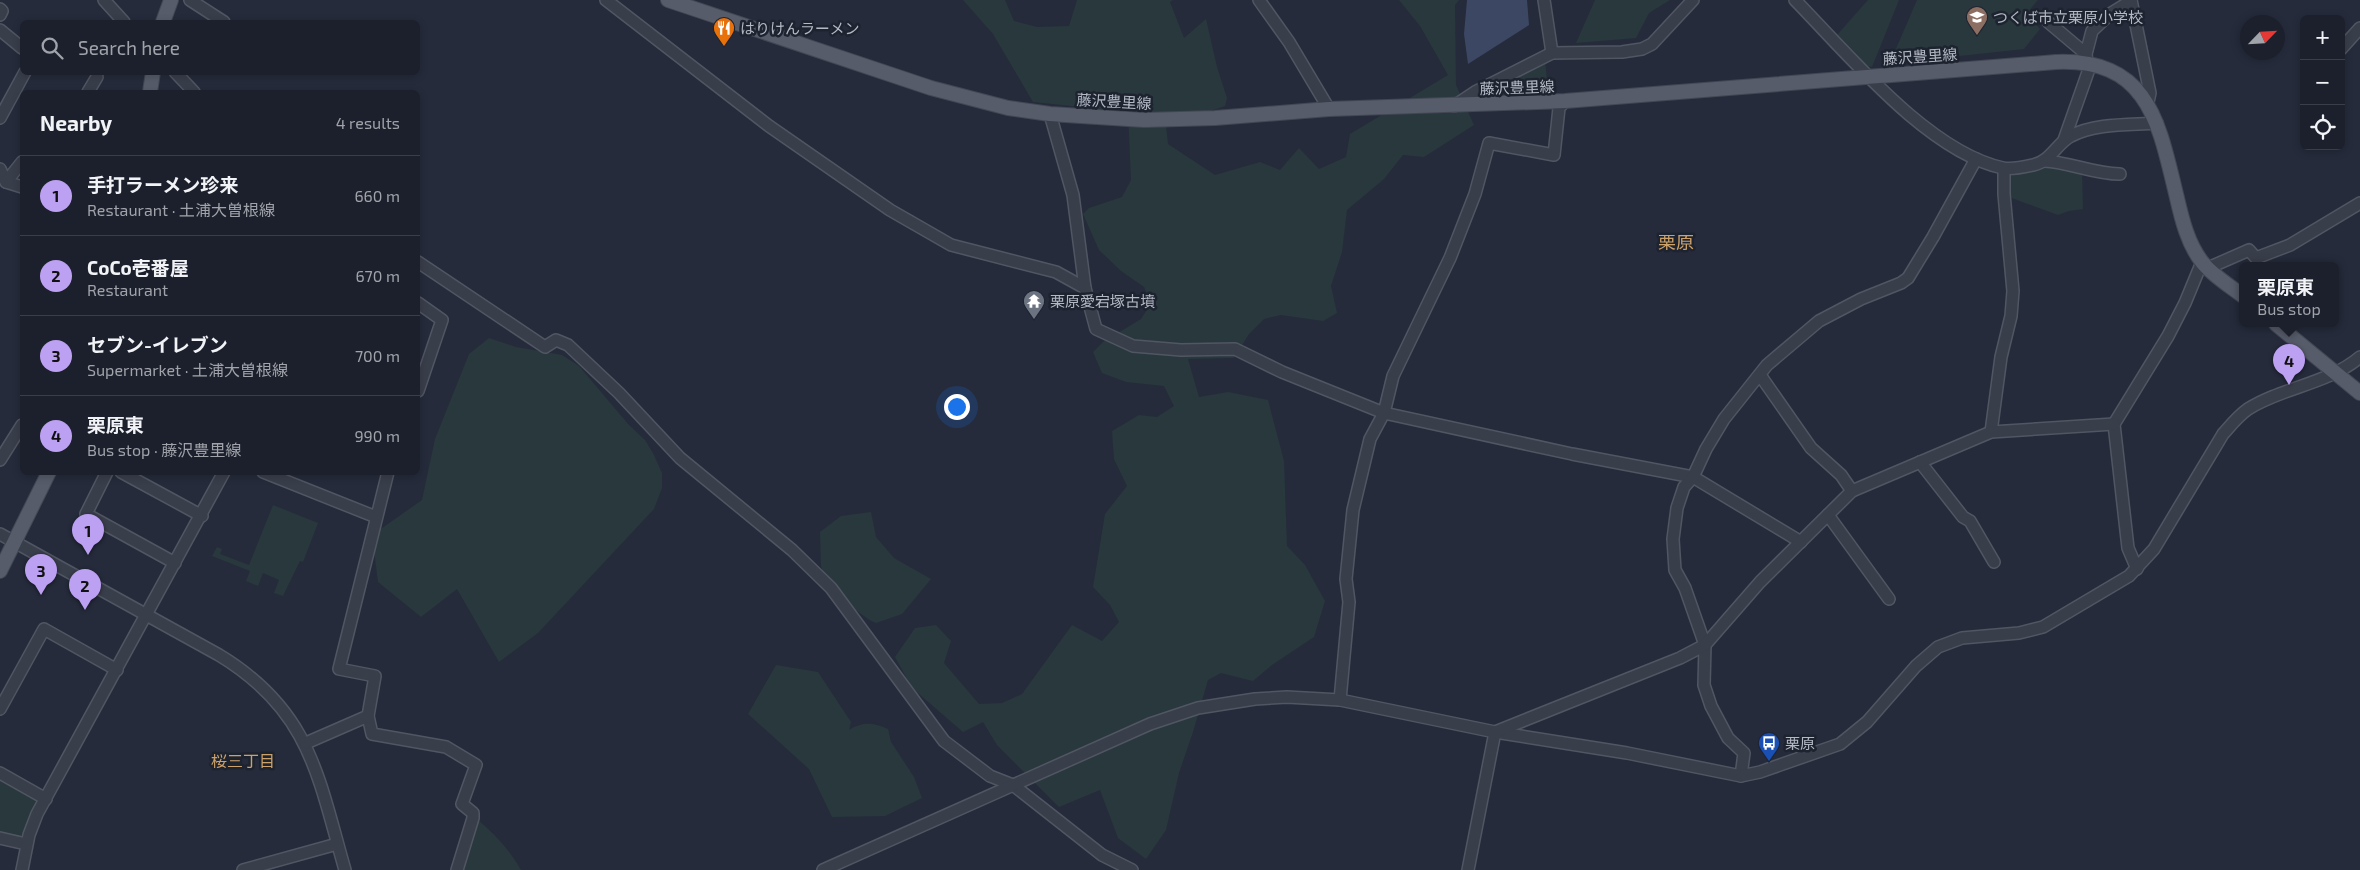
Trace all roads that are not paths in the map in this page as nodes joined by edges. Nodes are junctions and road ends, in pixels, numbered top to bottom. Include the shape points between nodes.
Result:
1 (104, 0) edge
2 (171, 0) edge
3 (190, 0) edge
4 (606, 0) edge
5 (668, 0) edge
6 (1259, 0) edge
7 (1544, 0) edge
8 (1693, 0) edge
9 (1795, 0) edge
10 (2131, 0) edge
11 (0, 8) edge
12 (0, 15) edge
13 (122, 20) edge
14 (164, 20) edge
15 (221, 20) edge
16 (2048, 22) dead end
17 (2360, 28) edge
18 (0, 30) edge
19 (2345, 45) edge
20 (20, 46) edge
21 (1552, 53) junction
22 (2087, 58) junction
23 (23, 75) edge
24 (153, 75) edge
25 (178, 75) edge
26 (1868, 76) junction
27 (97, 77) dead end
28 (89, 90) edge
29 (150, 90) edge
30 (192, 90) edge
31 (1565, 101) junction
32 (2148, 102) junction
33 (1454, 106) junction
34 (1330, 109) junction
35 (1050, 114) junction
36 (0, 118) edge
37 (2157, 122) junction
38 (2064, 140) junction
39 (1976, 159) junction
40 (2044, 161) junction
41 (20, 164) edge
42 (0, 169) edge
43 (2004, 169) junction
44 (2120, 174) dead end
45 (6, 182) junction
46 (20, 186) edge
47 (2360, 203) edge
48 (2259, 262) edge
49 (420, 263) edge
50 (2205, 265) junction
51 (1085, 288) junction
52 (2239, 293) edge
53 (420, 304) edge
54 (2283, 327) edge
55 (2360, 357) edge
56 (422, 363) edge
57 (2336, 374) junction
58 (1760, 375) junction
59 (420, 377) edge
60 (2360, 393) edge
61 (1384, 413) junction
62 (2114, 424) junction
63 (20, 429) edge
64 (1991, 432) junction
65 (0, 460) edge
66 (1920, 462) junction
67 (48, 475) edge
68 (106, 475) edge
69 (126, 475) edge
70 (222, 475) edge
71 (271, 475) edge
72 (387, 475) edge
73 (1693, 477) junction
74 (1852, 492) junction
75 (1828, 515) junction
76 (202, 516) junction
77 (376, 517) junction
78 (0, 534) edge
79 (15, 542) junction
80 (1801, 542) junction
81 (1994, 562) dead end
82 (175, 563) junction
83 (2137, 569) junction
84 (0, 571) edge
85 (1889, 600) dead end
86 (147, 616) junction
87 (1705, 645) junction
88 (117, 670) junction
89 (1340, 700) junction
90 (0, 709) edge
91 (368, 716) junction
92 (1495, 732) junction
93 (306, 743) junction
94 (0, 773) edge
95 (1741, 776) junction
96 (1012, 785) junction
97 (46, 799) junction
98 (0, 838) edge
99 (26, 844) junction
100 (338, 844) junction
101 (22, 870) edge
102 (243, 870) edge
103 (345, 870) edge
104 (457, 870) edge
105 (823, 870) edge
106 (1132, 870) edge
107 (1468, 870) edge

1 - 13 street
2 - 14 main road
3 - 15 street
4 - 51 street via 769,126 890,210 951,245 1056,272
5 - 35 main road, 藤沢豊里線 via 931,88 1008,108
6 - 34 street via 1290,42
7 - 21 street
8 - 21 street via 1652,44 1642,49
9 - 26 street
10 - 22 street via 2092,31
10 - 32 street via 2150,93
11 - 12 street
16 - 22 street
17 - 19 street
18 - 20 street
21 - 33 street via 1478,90
22 - 26 main road, 藤沢豊里線
22 - 32 main road, 藤沢豊里線 via 2116,73
22 - 38 street via 2088,72
23 - 36 street
24 - 29 main road
25 - 30 street
26 - 31 main road, 藤沢豊里線
26 - 39 street via 1933,135
27 - 28 street
31 - 33 main road, 藤沢豊里線
31 - 61 street via 1559,108 1554,156 1489,143 1475,194 1450,258 1393,376
32 - 37 main road, 藤沢豊里線
33 - 34 main road, 藤沢豊里線
34 - 35 main road, 藤沢豊里線 via 1144,120
35 - 51 street via 1073,195
37 - 38 street via 2082,130
37 - 50 main road, 藤沢豊里線 via 2188,237
38 - 40 street
39 - 43 street
39 - 58 street via 1908,278 1819,321 1767,365
40 - 43 street
40 - 44 street via 2071,164 2102,174
41 - 45 street
42 - 45 street
43 - 64 street via 2012,291
45 - 46 street
47 - 48 street
48 - 50 street via 2249,250
49 - 96 street via 545,347 556,340 568,345 680,458 792,550 832,588 944,741 990,776
50 - 52 main road, 藤沢豊里線
50 - 62 street via 2168,336
51 - 61 street via 1096,329 1133,346 1181,350 1235,349 1282,372
53 - 56 street via 442,320
54 - 57 main road
55 - 57 street
56 - 59 street
57 - 60 main road
57 - 83 street via 2260,404 2237,418 2154,549
58 - 73 street via 1724,419
58 - 74 street via 1811,448 1841,475
61 - 73 street
61 - 89 street via 1370,439 1353,510
62 - 64 street
62 - 83 street via 2128,548
63 - 65 street
64 - 66 street
66 - 74 street
66 - 81 street via 1970,521
67 - 79 main road
68 - 82 street via 86,514
69 - 76 street
70 - 76 street
71 - 77 street
72 - 77 street
73 - 80 street
73 - 87 street via 1684,487 1677,508 1673,539 1675,570 1686,588
74 - 75 street
75 - 80 street
75 - 85 street
76 - 82 street
77 - 91 street via 339,669 374,676
78 - 79 street
79 - 84 main road
79 - 86 street
80 - 87 street via 1760,582
82 - 86 street
83 - 95 street via 2118,584 2043,627 2019,633 1962,638 1938,647 1916,666 1867,722 1840,744 1791,763
86 - 88 street
86 - 93 street via 250,675 282,706
87 - 92 street
87 - 95 street via 1704,685 1728,738 1744,753
88 - 90 street via 44,629
88 - 97 street
89 - 92 street
89 - 96 street via 1287,697 1198,708 1150,724
91 - 93 street
91 - 104 street via 372,734 446,747 476,765 462,804 473,813 473,818
92 - 95 street via 1627,753
92 - 107 street
93 - 100 street
94 - 97 street
96 - 105 street
96 - 106 street via 1102,855
97 - 99 street
98 - 99 street
99 - 101 street
100 - 102 street
100 - 103 street

